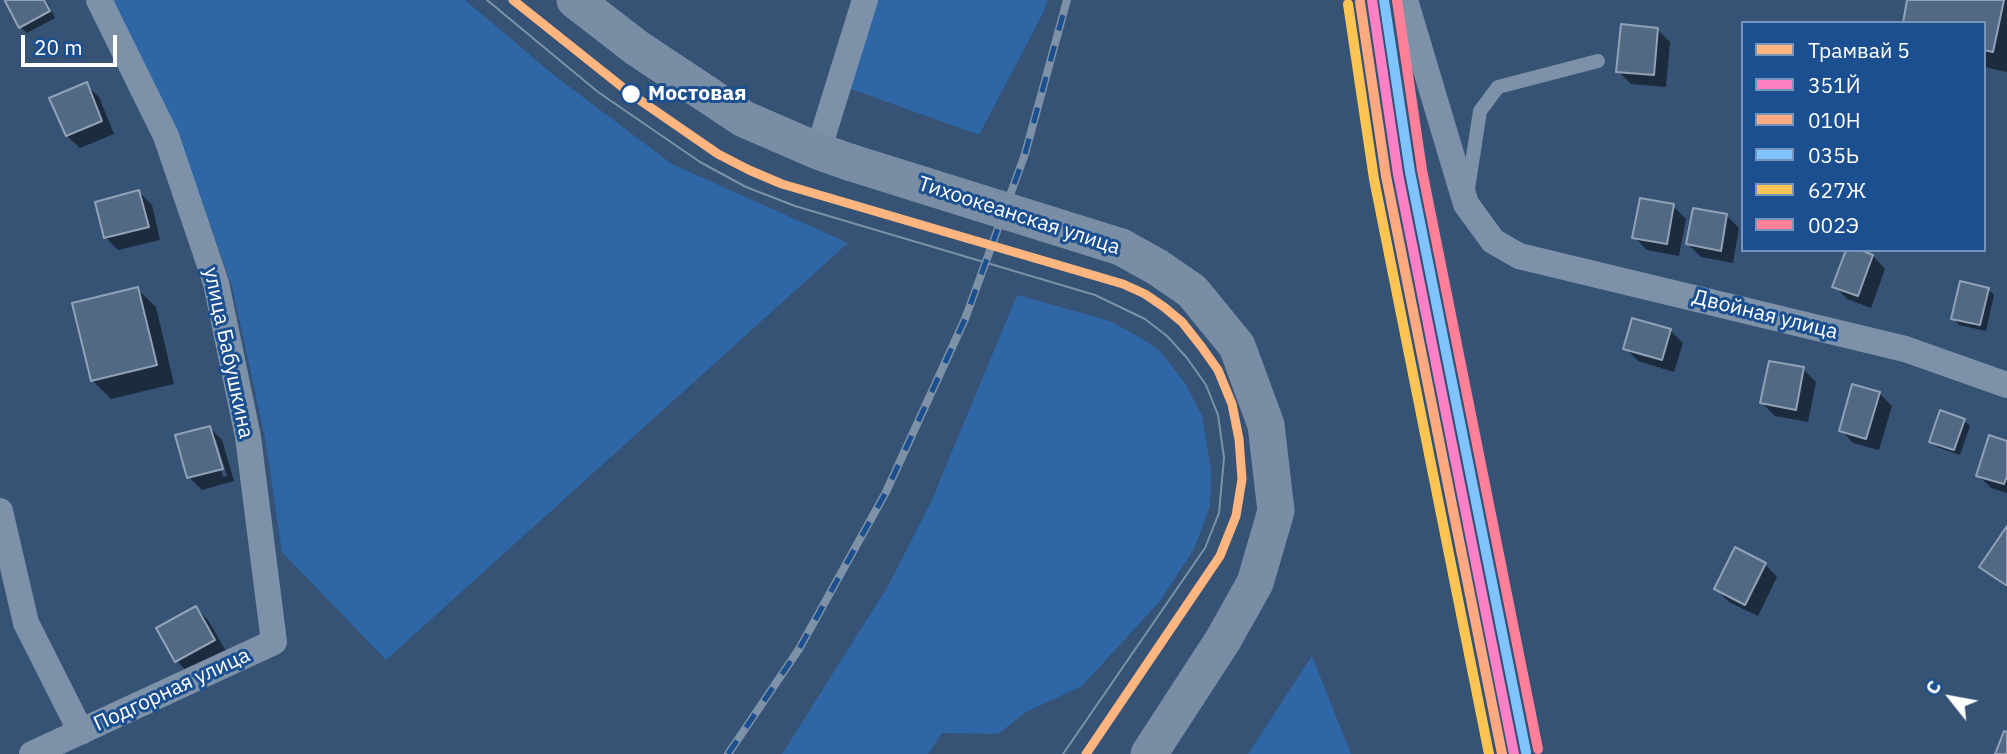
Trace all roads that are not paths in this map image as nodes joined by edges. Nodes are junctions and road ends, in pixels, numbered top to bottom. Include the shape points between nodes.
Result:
1 (99, 0) edge
2 (575, 0) edge
3 (865, 0) edge
4 (1405, 0) edge
5 (1598, 61) dead end
6 (834, 157) junction
7 (1466, 204) junction
8 (2007, 385) edge
9 (0, 510) edge
10 (274, 642) joint
11 (81, 732) junction
12 (32, 754) edge
13 (1149, 754) edge

1 - 10 street, улица Бабушкина via 166,136 216,283 248,437
2 - 6 main road, Тихоокеанская улица via 637,48 744,119
3 - 6 street
4 - 7 street, Двойная улица
5 - 7 lane via 1498,87 1480,111
6 - 13 main road, Тихоокеанская улица, bridge via 1121,247 1192,291 1237,346 1266,425 1276,511 1255,583
7 - 8 street, Двойная улица via 1493,241 1519,256 1905,349
9 - 11 street via 26,623
10 - 11 street, Подгорная улица
11 - 12 street, Подгорная улица

